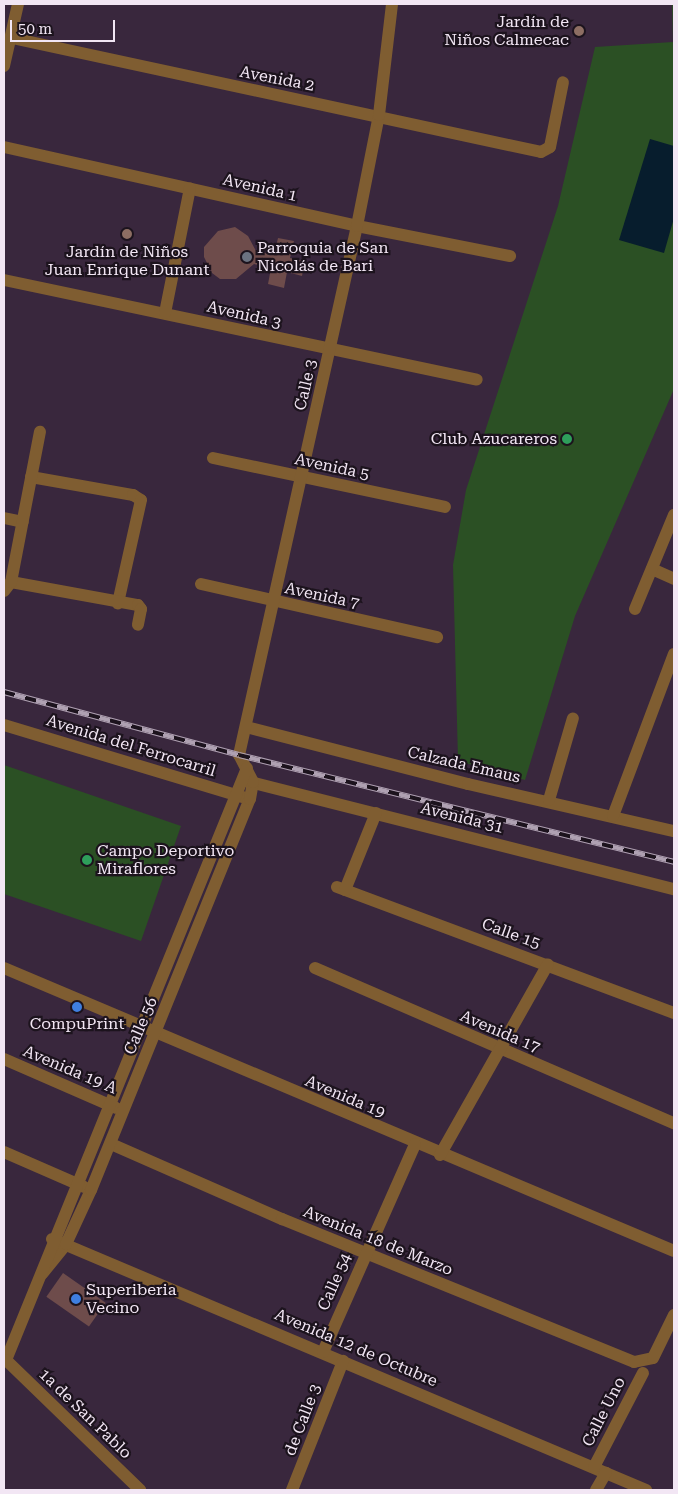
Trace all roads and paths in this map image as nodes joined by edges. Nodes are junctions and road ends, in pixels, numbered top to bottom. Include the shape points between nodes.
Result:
1 (18, 4) edge
2 (392, 4) edge
3 (12, 38) junction
4 (4, 66) edge
5 (563, 82) dead end
6 (379, 115) junction
7 (4, 148) edge
8 (190, 188) junction
9 (357, 226) junction
10 (510, 256) dead end
11 (4, 280) edge
12 (165, 313) junction
13 (330, 351) junction
14 (477, 380) dead end
15 (40, 432) dead end
16 (213, 458) dead end
17 (31, 477) junction
18 (302, 477) junction
19 (445, 507) dead end
20 (674, 515) edge
21 (4, 518) edge
22 (23, 522) junction
23 (652, 569) junction
24 (674, 579) edge
25 (201, 584) dead end
26 (7, 586) edge
27 (276, 602) junction
28 (118, 603) junction
29 (635, 609) dead end
30 (138, 625) dead end
31 (437, 637) dead end
32 (674, 654) edge
33 (573, 718) dead end
34 (4, 725) edge
35 (246, 727) junction
36 (247, 777) junction
37 (235, 795) junction
38 (250, 799) junction
39 (549, 800) junction
40 (376, 813) junction
41 (613, 816) junction
42 (674, 831) edge
43 (674, 888) edge
44 (548, 964) junction
45 (4, 968) edge
46 (315, 968) dead end
47 (674, 1013) edge
48 (141, 1029) junction
49 (155, 1035) junction
50 (500, 1050) junction
51 (4, 1059) edge
52 (109, 1105) junction
53 (124, 1111) junction
54 (674, 1123) edge
55 (111, 1144) junction
56 (415, 1144) junction
57 (4, 1152) edge
58 (440, 1155) junction
59 (78, 1184) junction
60 (91, 1190) junction
61 (52, 1239) junction
62 (66, 1244) junction
63 (674, 1251) edge
64 (366, 1254) junction
65 (42, 1274) junction
66 (674, 1315) edge
67 (323, 1352) junction
68 (5, 1361) edge
69 (343, 1361) junction
70 (634, 1362) joint
71 (643, 1373) dead end
72 (594, 1467) junction
73 (606, 1473) junction
74 (140, 1490) edge
75 (292, 1490) edge
76 (596, 1490) edge
77 (646, 1490) edge

1 - 3 street
2 - 6 street, Calle 3
3 - 4 street
3 - 6 street, Avenida 2
5 - 6 street, Avenida 2 via 550,147 546,151
6 - 9 street, Calle 3
7 - 8 street, Avenida 1
8 - 9 street, Avenida 1
8 - 12 street
9 - 10 street, Avenida 1
9 - 13 street, Calle 3
11 - 12 street, Avenida 3
12 - 13 street, Avenida 3
13 - 14 street, Avenida 3
13 - 18 street, Calle 3
15 - 17 street
16 - 18 street, Avenida 5
17 - 22 street
17 - 28 street via 133,495 141,500
18 - 19 street, Avenida 5
18 - 27 street, Calle 3
20 - 23 street
21 - 22 street
22 - 26 street
23 - 24 street
23 - 29 street
25 - 27 street, Avenida 7
26 - 28 street
27 - 31 street, Avenida 7
27 - 35 street, Calle 3
28 - 30 street via 138,605 141,609
32 - 41 street
33 - 39 street
34 - 37 street, Avenida del Ferrocarril
35 - 36 street, Calle 3 via 239,755
35 - 39 street, Calzada Emaus via 468,784
36 - 37 street, Calle 56
36 - 38 street, Calle 56
36 - 40 street, Avenida 31
37 - 38 street, Avenida del Ferrocarril
37 - 48 street, Calle 56
38 - 49 street, Calle 56
39 - 41 street, Calzada Emaus
40 - 43 street, Avenida 31
40 - 44 street, Calle 15 via 341,889
41 - 42 street, Calzada Emaus
44 - 47 street, Calle 15
44 - 50 street
45 - 48 street, Avenida 19
46 - 50 street, Avenida 17
48 - 49 street, Avenida 19
48 - 52 street, Calle 56
49 - 53 street, Calle 56
49 - 56 street, Avenida 19
50 - 54 street, Avenida 17
50 - 58 street
51 - 52 street, Avenida 19 A
52 - 53 street, Avenida 19 A
52 - 59 street, Calle 56
53 - 55 street, Calle 56
55 - 60 street, Calle 56
55 - 64 street, Avenida 18 de Marzo
56 - 58 street, Avenida 19
56 - 64 street, Calle 54
57 - 59 street
58 - 63 street, Avenida 19
59 - 60 street
59 - 61 street, Calle 56
60 - 62 street, Calle 56
61 - 62 street, Avenida 12 de Octubre
61 - 65 street, Calle 56
62 - 65 street, Calle 56
62 - 67 street, Avenida 12 de Octubre
64 - 67 street, Calle 54
64 - 70 street, Avenida 18 de Marzo
65 - 68 street, Calle 56
66 - 70 street, Calle Uno via 653,1358
67 - 69 street, Avenida 12 de Octubre
68 - 74 street, 1a de San Pablo
69 - 72 street, Avenida 12 de Octubre
69 - 75 street, de Calle 3
71 - 72 street, Calle Uno
72 - 73 street, Avenida 12 de Octubre
73 - 76 street
73 - 77 street, Avenida 12 de Octubre

